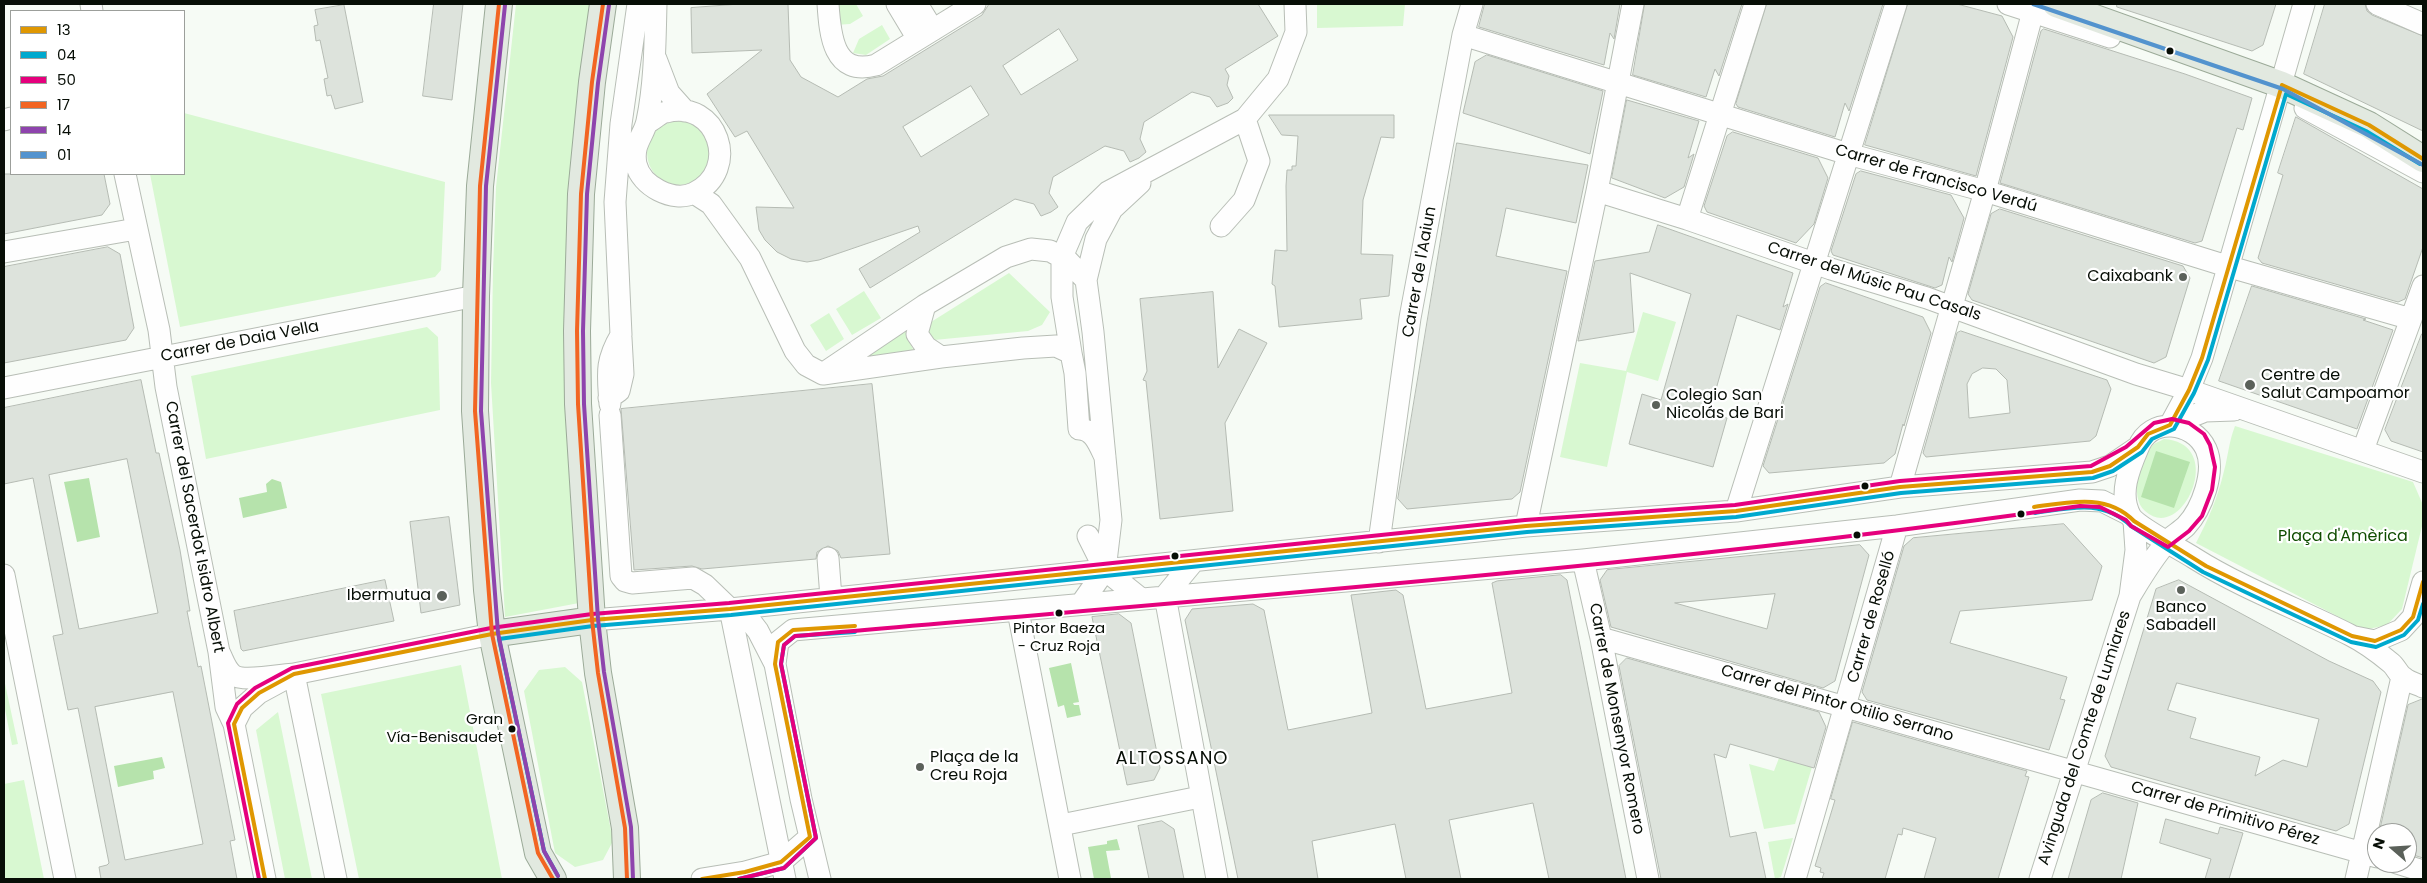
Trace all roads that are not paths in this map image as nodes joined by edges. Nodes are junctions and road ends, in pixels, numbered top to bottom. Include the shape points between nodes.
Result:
1 (499, 4) edge
2 (603, 4) edge
3 (638, 4) edge
4 (656, 4) edge
5 (828, 4) edge
6 (897, 4) edge
7 (917, 4) edge
8 (975, 4) edge
9 (1295, 4) edge
10 (1472, 4) edge
11 (1632, 4) edge
12 (1755, 4) edge
13 (1896, 4) edge
14 (2008, 4) edge
15 (2304, 4) edge
16 (2377, 4) edge
17 (2041, 6) edge
18 (2423, 24) edge
19 (925, 34) junction
20 (1462, 35) junction
21 (655, 56) junction
22 (1617, 81) junction
23 (2281, 90) junction
24 (684, 111) junction
25 (1721, 114) junction
26 (1245, 119) junction
27 (647, 123) junction
28 (2369, 125) junction
29 (2423, 150) edge
30 (1848, 154) junction
31 (2423, 159) edge
32 (1155, 169) junction
33 (2423, 172) edge
34 (125, 175) edge
35 (713, 178) junction
36 (1597, 190) junction
37 (1985, 191) junction
38 (694, 193) junction
39 (1687, 219) junction
40 (1221, 226) dead end
41 (136, 228) junction
42 (728, 229) junction
43 (4, 252) edge
44 (1062, 257) junction
45 (1813, 263) junction
46 (2230, 267) junction
47 (1086, 280) junction
48 (2423, 286) edge
49 (476, 296) junction
50 (925, 305) junction
51 (1952, 306) junction
52 (2411, 319) junction
53 (1071, 353) junction
54 (941, 357) junction
55 (162, 358) junction
56 (823, 374) junction
57 (2149, 378) junction
58 (4, 388) edge
59 (2189, 390) junction
60 (2255, 413) junction
61 (2182, 422) junction
62 (2352, 440) junction
63 (2138, 447) junction
64 (1105, 457) junction
65 (2423, 472) edge
66 (1900, 487) junction
67 (1736, 511) junction
68 (2132, 518) junction
69 (1526, 526) junction
70 (1897, 526) junction
71 (1088, 536) dead end
72 (2167, 541) junction
73 (1379, 542) junction
74 (828, 558) dead end
75 (1583, 560) junction
76 (1194, 561) junction
77 (1105, 570) junction
78 (4, 575) edge
79 (2423, 582) edge
80 (1165, 596) junction
81 (2130, 596) junction
82 (831, 598) junction
83 (1140, 598) junction
84 (1081, 604) junction
85 (730, 608) junction
86 (1018, 611) junction
87 (592, 620) junction
88 (492, 634) junction
89 (2352, 636) junction
90 (1601, 638) junction
91 (219, 652) junction
92 (774, 664) junction
93 (294, 674) junction
94 (2402, 677) junction
95 (2423, 687) edge
96 (1847, 706) junction
97 (234, 724) junction
98 (2073, 772) junction
99 (1200, 797) junction
100 (2376, 823) edge
101 (1061, 825) junction
102 (810, 838) junction
103 (538, 853) junction
104 (2367, 854) edge
105 (2367, 860) edge
106 (783, 871) edge
107 (65, 879) edge
108 (265, 879) edge
109 (336, 879) edge
110 (537, 879) edge
111 (554, 879) edge
112 (627, 879) edge
113 (702, 879) edge
114 (820, 879) edge
115 (1070, 879) edge
116 (1216, 879) edge
117 (1648, 879) edge
118 (1795, 879) edge
119 (2040, 879) edge
120 (2356, 879) edge

1 - 49 main road via 480,186
2 - 87 main road via 581,194 577,332 578,404
3 - 85 street via 621,124 616,202 610,230 616,333 623,374 619,391 609,406 616,436 621,576 632,583 693,578
4 - 21 street
5 - 19 street via 830,34 835,50 851,64 865,68 876,65
6 - 19 street
7 - 19 street
8 - 19 street
9 - 26 street via 1296,32 1278,79
10 - 20 street, Carrer de l'Aaiun
11 - 22 street
12 - 25 street
13 - 30 street
14 - 17 street
15 - 23 street
16 - 18 street
17 - 23 main road
17 - 37 street
20 - 22 street, Carrer de Francisco Verdú
20 - 73 street, Carrer de l'Aaiun via 1410,318
21 - 24 street via 669,93
21 - 27 street
22 - 25 street, Carrer de Francisco Verdú
22 - 36 street
23 - 28 main road
23 - 33 street
23 - 46 street
24 - 27 street via 666,112
24 - 35 street via 700,117 714,130 719,141 720,161
25 - 30 street, Carrer de Francisco Verdú
25 - 39 street
26 - 32 street
26 - 40 street via 1259,161 1244,200
27 - 38 street via 637,140 636,164 646,183 668,195
28 - 29 street
28 - 31 main road
30 - 37 street, Carrer de Francisco Verdú
30 - 45 street
32 - 44 street via 1108,192 1077,222
32 - 47 street via 1112,209 1096,239
34 - 41 street, Carrer del Sacerdot Isidro Albert
35 - 38 street
35 - 42 street via 720,189
36 - 39 street, Carrer del Músic Pau Casals
36 - 69 street
37 - 46 street, Carrer de Francisco Verdú
37 - 51 street
38 - 42 street via 711,204
39 - 45 street, Carrer del Músic Pau Casals
41 - 43 street
41 - 55 street, Carrer del Sacerdot Isidro Albert via 159,330
42 - 56 street via 750,258 796,351 806,365
44 - 47 street
44 - 50 street via 1050,251 1031,249 1006,257
44 - 53 street via 1062,297
45 - 51 street, Carrer del Músic Pau Casals
45 - 67 street
46 - 52 street, Carrer de Francisco Verdú
46 - 59 street
47 - 64 street
48 - 52 street
49 - 55 street, Carrer de Daia Vella
49 - 88 main road via 475,410
50 - 54 street via 917,334 926,347
50 - 56 street
51 - 57 street, Carrer del Músic Pau Casals
51 - 66 street
52 - 62 street
53 - 54 street via 1056,346
53 - 64 street via 1079,429 1092,434
54 - 56 street
55 - 58 street, Carrer de Daia Vella
55 - 91 street, Carrer del Sacerdot Isidro Albert
57 - 59 street, Carrer del Músic Pau Casals
57 - 61 street, Carrer del Músic Pau Casals
59 - 60 street
59 - 61 street
60 - 61 street via 2223,409 2205,411
60 - 62 street
61 - 63 street via 2148,434
61 - 72 street via 2207,450 2210,465 2199,508 2186,526
62 - 65 street
63 - 66 street via 2110,466 2092,472
63 - 68 street via 2125,491 2125,502
64 - 77 street via 1111,520
66 - 67 street
67 - 69 street
68 - 70 street via 2102,502 2080,500
68 - 72 street
68 - 81 street, Avinguda del Comte de Lumiares via 2136,550
69 - 73 street
70 - 75 street
70 - 96 street, Carrer de Roselló
71 - 77 street
72 - 81 street, Avinguda del Comte de Lumiares
72 - 89 street via 2206,566
73 - 76 street
74 - 82 street
75 - 80 street
75 - 90 street, Carrer de Monsenyor Romero
76 - 77 street
76 - 80 street
77 - 82 street
77 - 83 street
77 - 84 street
78 - 107 street
79 - 89 street via 2413,617 2401,630 2375,641
80 - 83 street
80 - 99 street
81 - 98 street, Avinguda del Comte de Lumiares
82 - 85 street
83 - 84 street
84 - 86 street
85 - 87 street
85 - 92 street via 745,614
85 - 106 street
86 - 92 street via 793,630 778,642
86 - 101 street
87 - 88 main road
87 - 112 main road via 625,828
88 - 93 street
88 - 103 main road
89 - 94 street via 2392,664
90 - 96 street, Carrer del Pintor Otilio Serrano
90 - 117 street, Carrer de Monsenyor Romero
91 - 93 street via 235,677
91 - 97 street, Carrer del Sacerdot Isidro Albert via 226,707
92 - 102 street
93 - 97 street via 259,693 242,708
93 - 109 street
94 - 95 street
94 - 100 street
96 - 98 street, Carrer del Pintor Otilio Serrano
96 - 118 street, Carrer de Roselló
97 - 108 street, Carrer del Sacerdot Isidro Albert
98 - 104 street, Carrer de Primitivo Pérez
98 - 119 street, Avinguda del Comte de Lumiares
99 - 101 street
99 - 116 street
101 - 115 street
102 - 106 street
102 - 114 street
103 - 110 street
103 - 111 main road
105 - 120 street
106 - 113 street via 745,872

